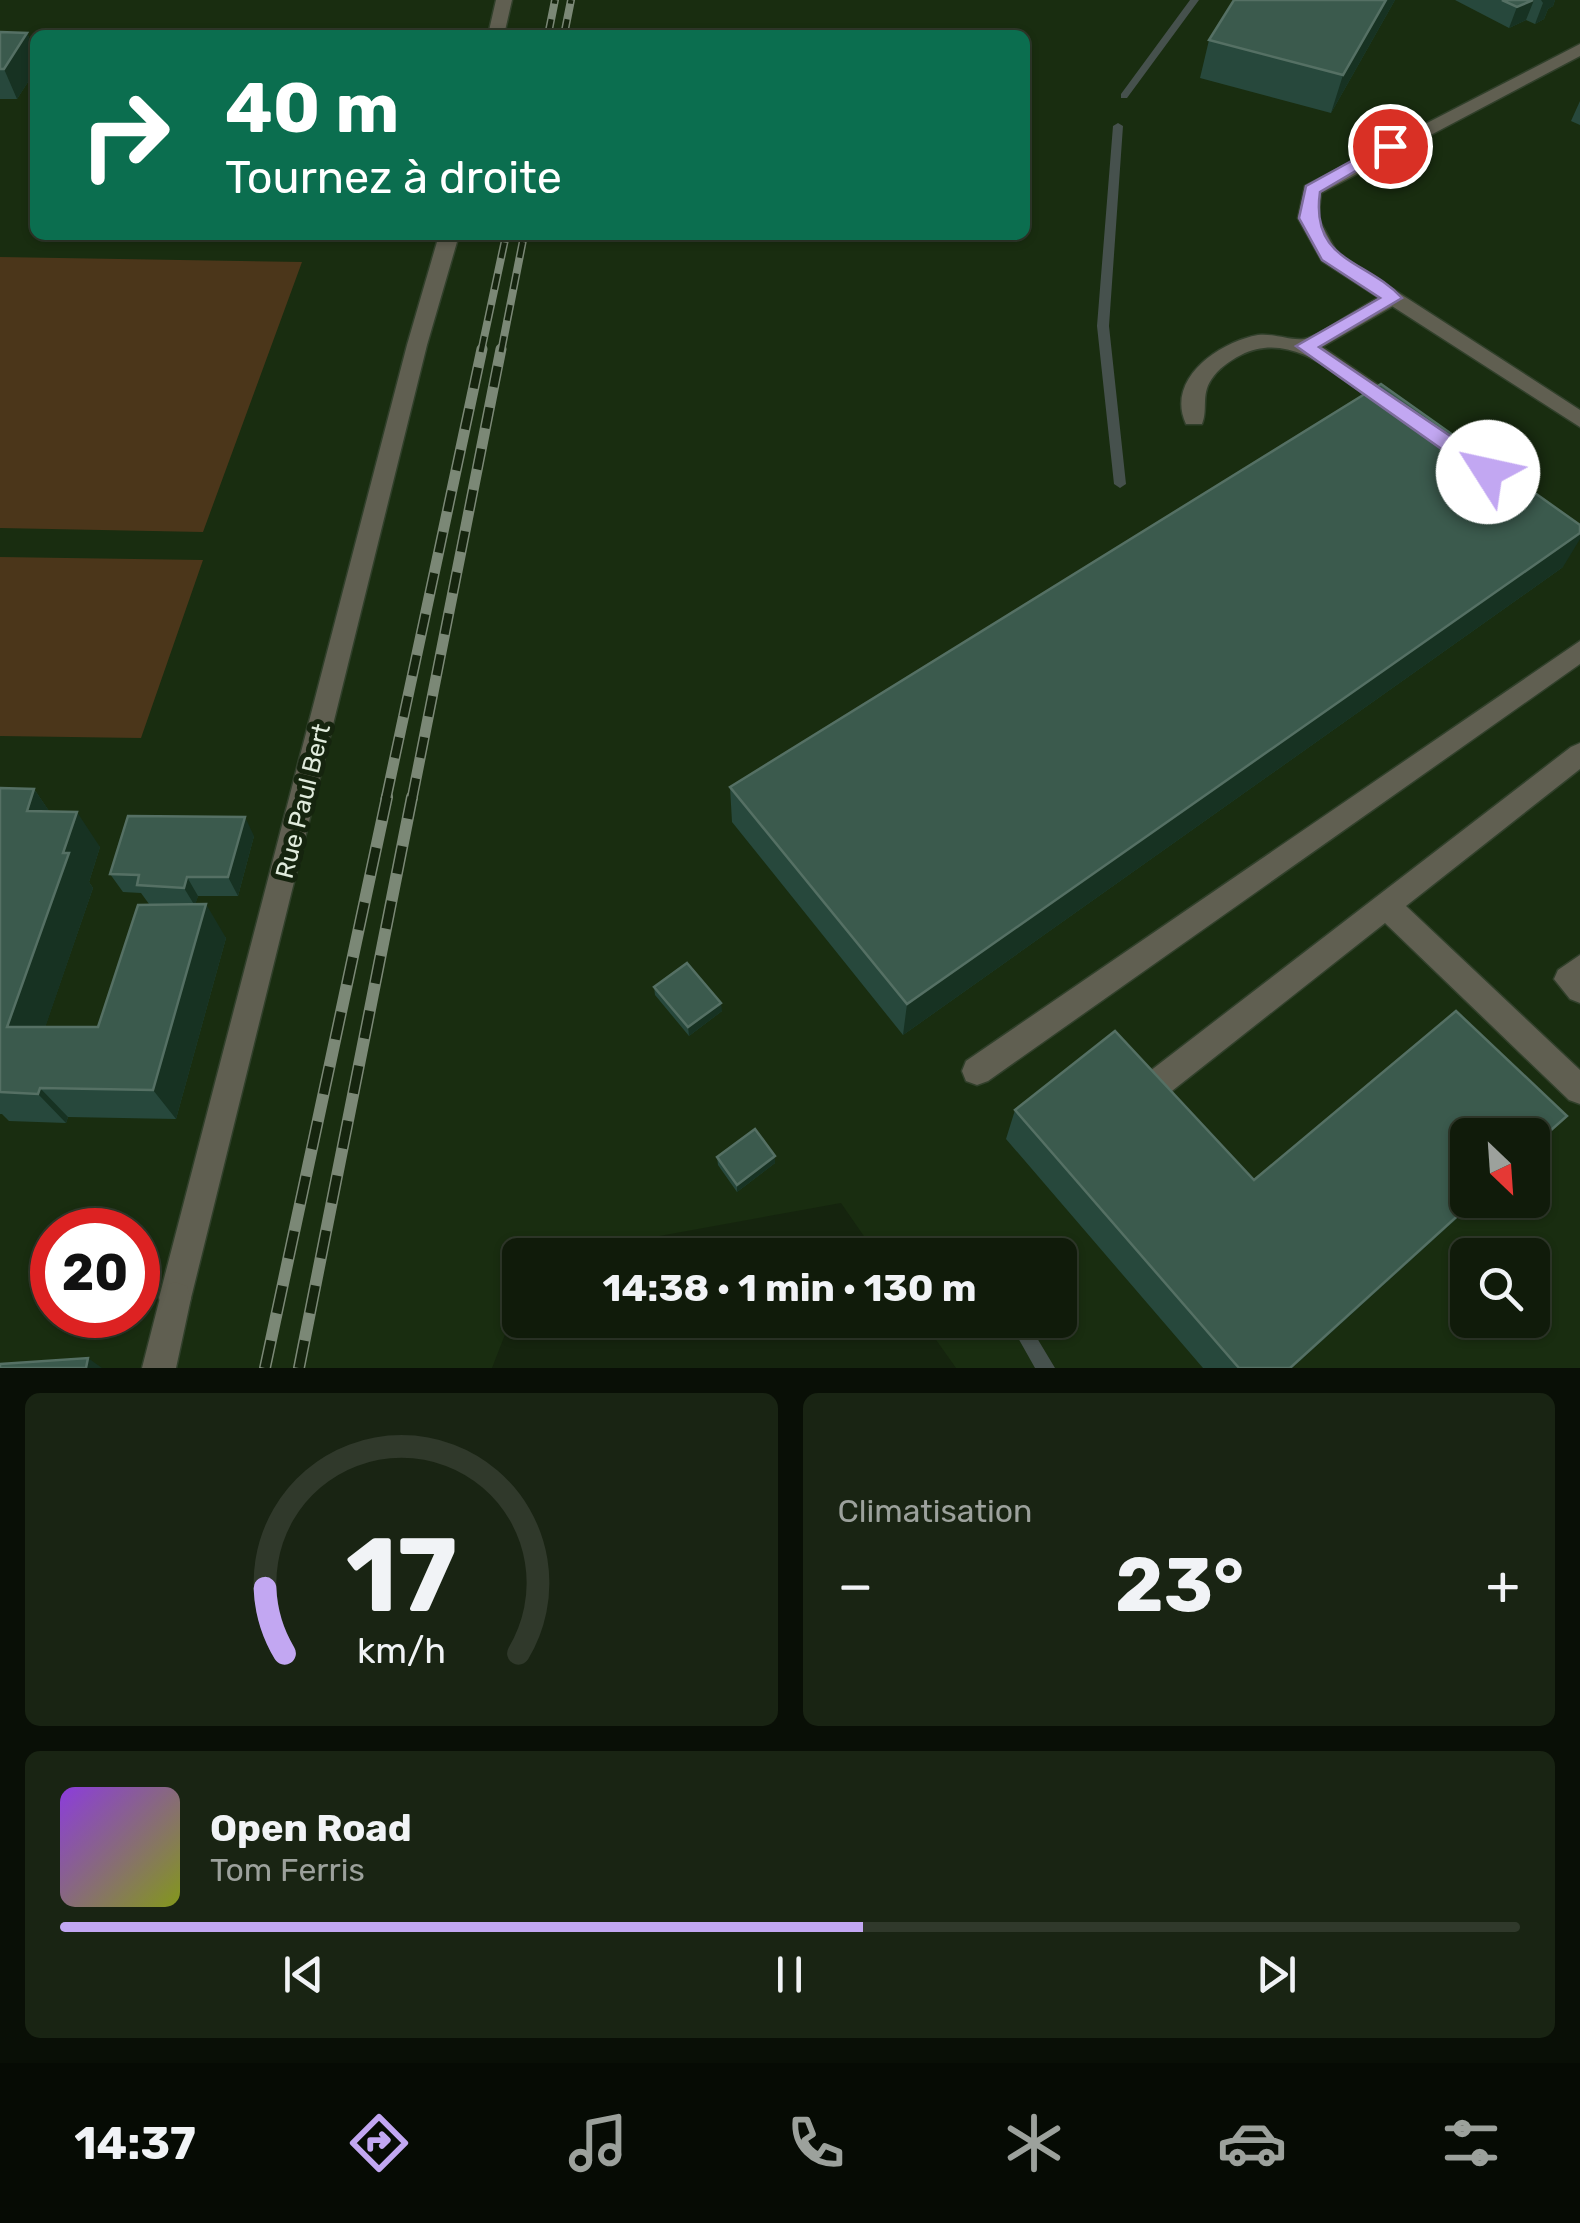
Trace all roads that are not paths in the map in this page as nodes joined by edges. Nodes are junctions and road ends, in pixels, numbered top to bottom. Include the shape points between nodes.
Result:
1 (504, 0) edge
2 (497, 30) edge
3 (1580, 48) edge
4 (448, 240) edge
5 (1393, 298) junction
6 (1306, 346) junction
7 (1194, 419) dead end
8 (1580, 420) edge
9 (1419, 424) edge
10 (1580, 651) edge
11 (1580, 754) edge
12 (1385, 904) junction
13 (1580, 968) edge
14 (1580, 990) edge
15 (977, 1071) dead end
16 (1152, 1088) edge
17 (1580, 1090) edge
18 (159, 1368) edge

1 - 2 street
3 - 5 street via 1312,190 1308,218 1329,256
4 - 18 street, Rue Paul Bert
5 - 6 street
5 - 8 street
6 - 7 street via 1270,342 1217,358 1193,395
6 - 9 street
10 - 15 street
11 - 12 street
12 - 16 street
12 - 17 street
13 - 14 street via 1568,979

